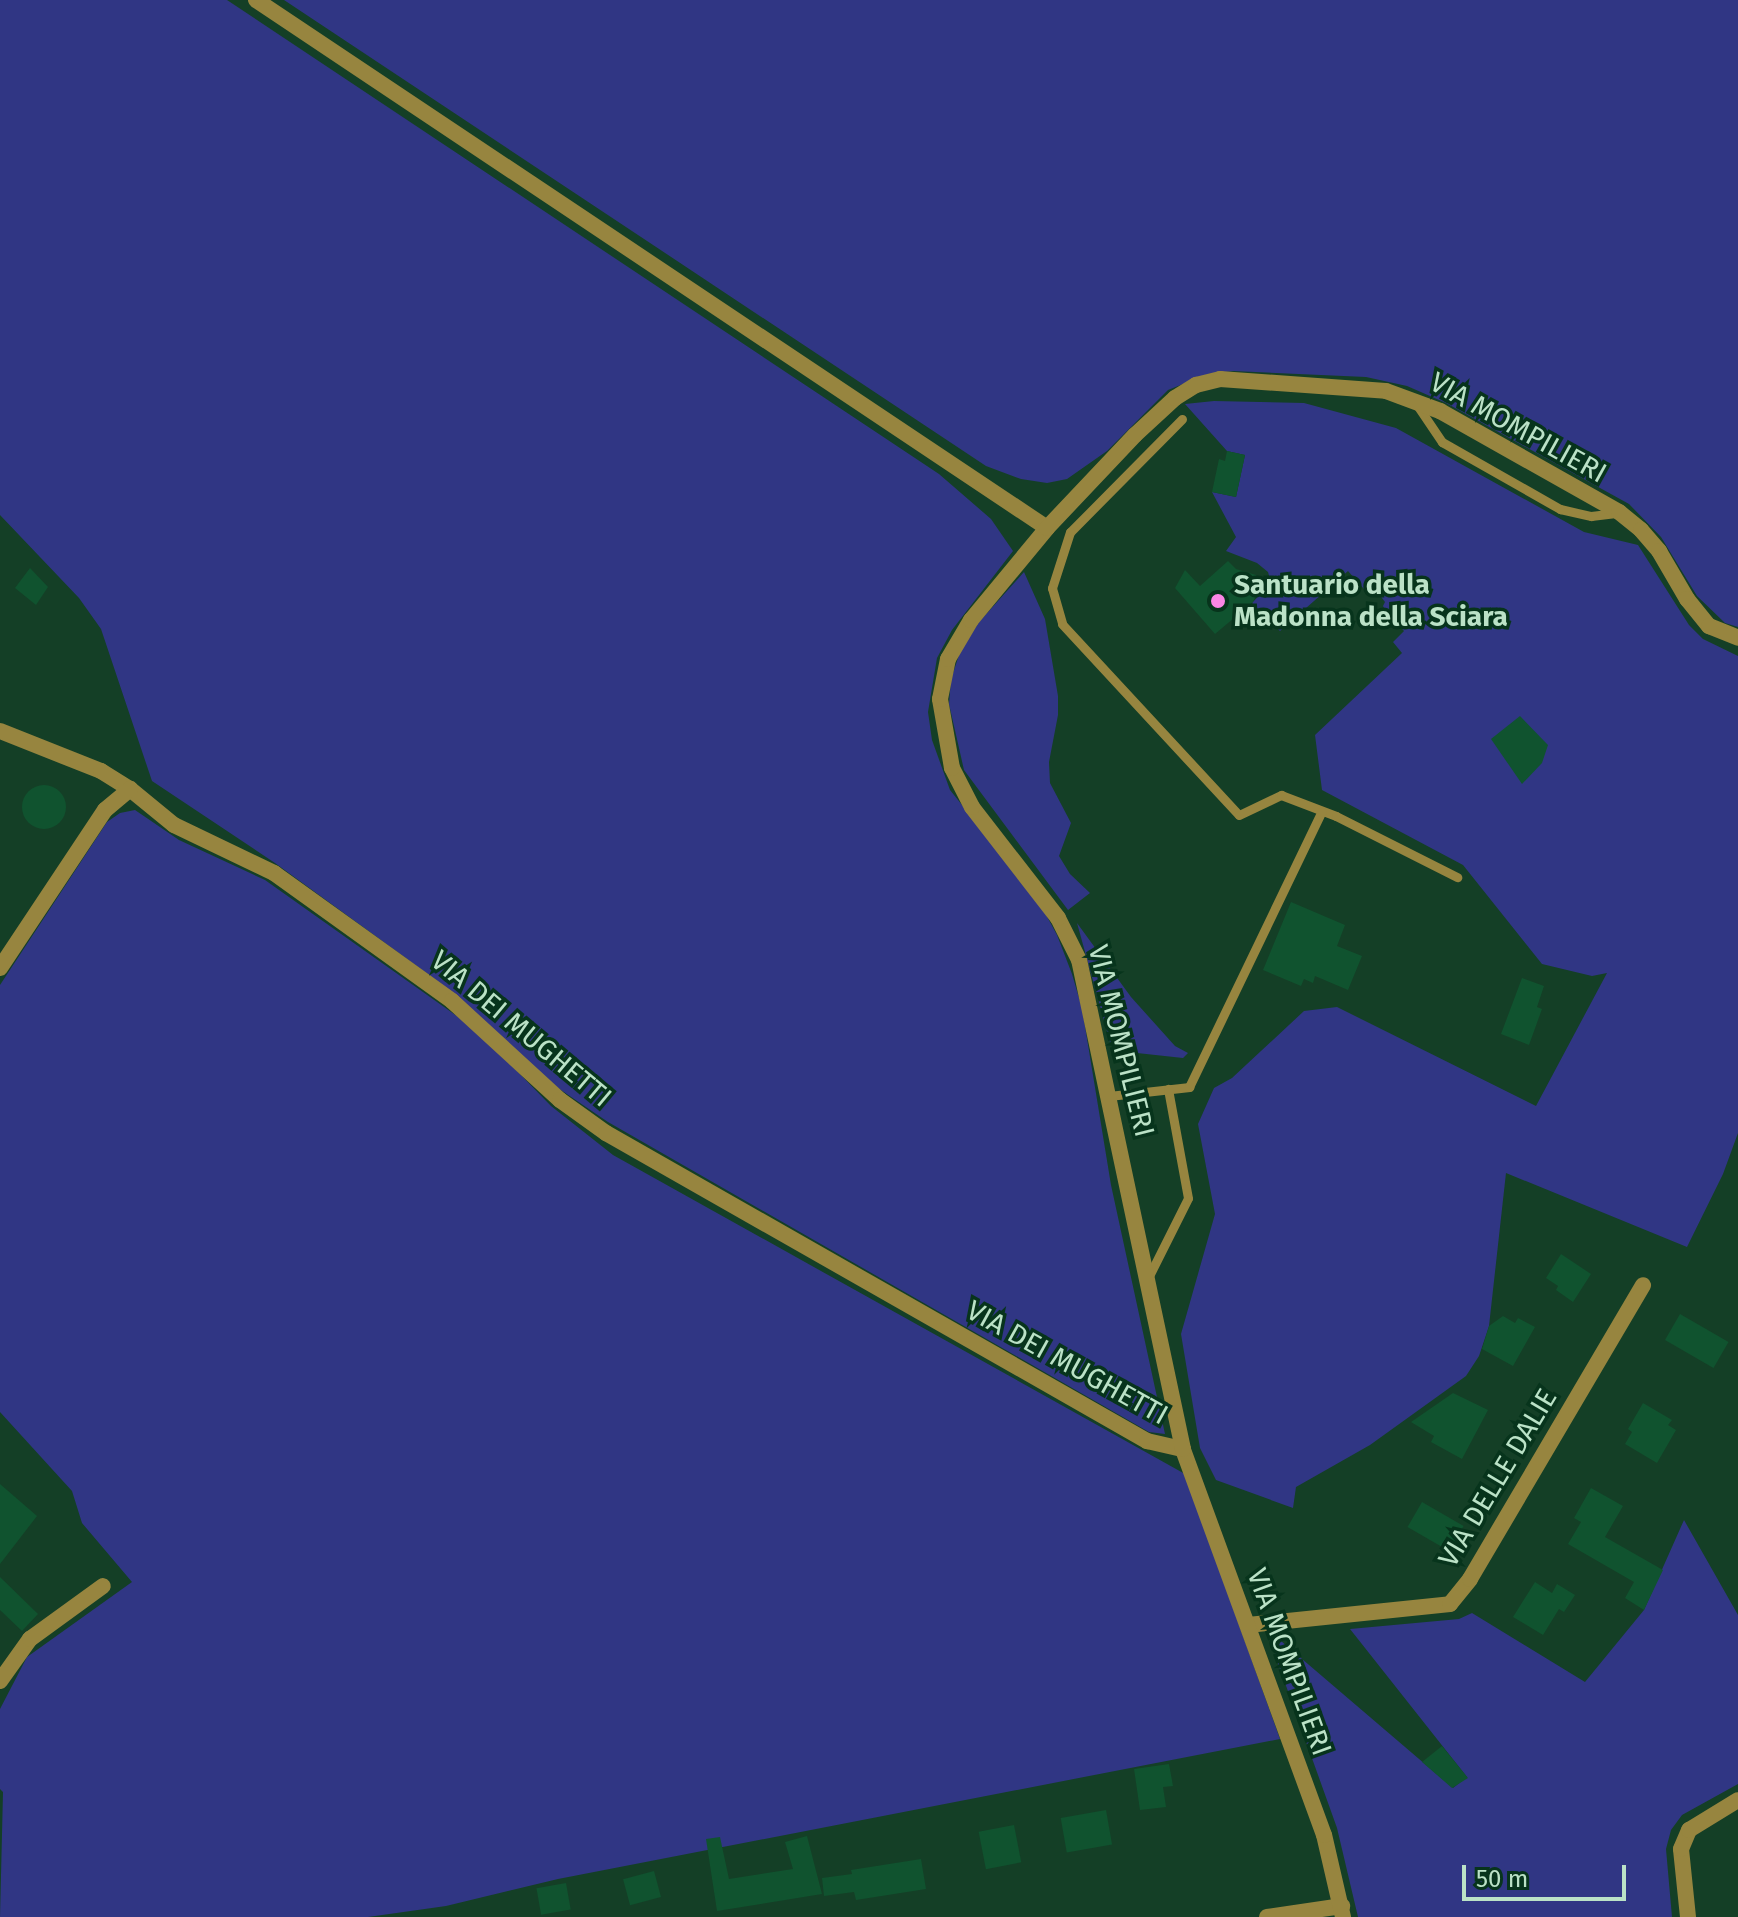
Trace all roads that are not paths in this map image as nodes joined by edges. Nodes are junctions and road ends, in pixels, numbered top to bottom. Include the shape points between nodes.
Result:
1 (256, 0) edge
2 (1413, 399) junction
3 (1182, 419) dead end
4 (1619, 512) junction
5 (1047, 528) junction
6 (1738, 638) edge
7 (0, 731) edge
8 (130, 789) junction
9 (1322, 811) junction
10 (1457, 877) dead end
11 (0, 968) edge
12 (1168, 1089) junction
13 (1109, 1096) junction
14 (1148, 1278) junction
15 (1643, 1285) dead end
16 (1183, 1449) junction
17 (103, 1586) dead end
18 (1248, 1625) junction
19 (0, 1681) edge
20 (1738, 1800) edge
21 (1342, 1911) edge
22 (1267, 1917) edge
23 (1688, 1917) edge

1 - 5 street
2 - 4 street, VIA MOMPILIERI
2 - 4 lane via 1442,442 1560,509 1591,516
2 - 5 street, VIA MOMPILIERI via 1354,386 1220,379 1196,385 1135,435
3 - 9 lane via 1070,532 1052,588 1062,624 1239,815 1281,795
4 - 6 street, VIA MOMPILIERI via 1659,551 1709,626
5 - 13 street, VIA MOMPILIERI via 958,638 942,679 941,721 961,789 1058,918 1079,960
7 - 8 street, VIA DEI MUGHETTI via 101,771
8 - 11 street via 105,810
8 - 16 street, VIA DEI MUGHETTI via 174,825 274,873 345,922 481,1024 560,1100 606,1133 1147,1441
9 - 10 lane
9 - 12 lane via 1189,1087
12 - 13 lane
12 - 14 lane via 1188,1198
13 - 14 street, VIA MOMPILIERI
14 - 16 street, VIA MOMPILIERI
15 - 18 street, VIA DELLE DALIE via 1470,1579 1450,1604
16 - 18 street, VIA MOMPILIERI
17 - 19 street via 30,1639
18 - 21 street, VIA MOMPILIERI via 1324,1835
20 - 23 street via 1689,1830 1681,1849
21 - 22 street

